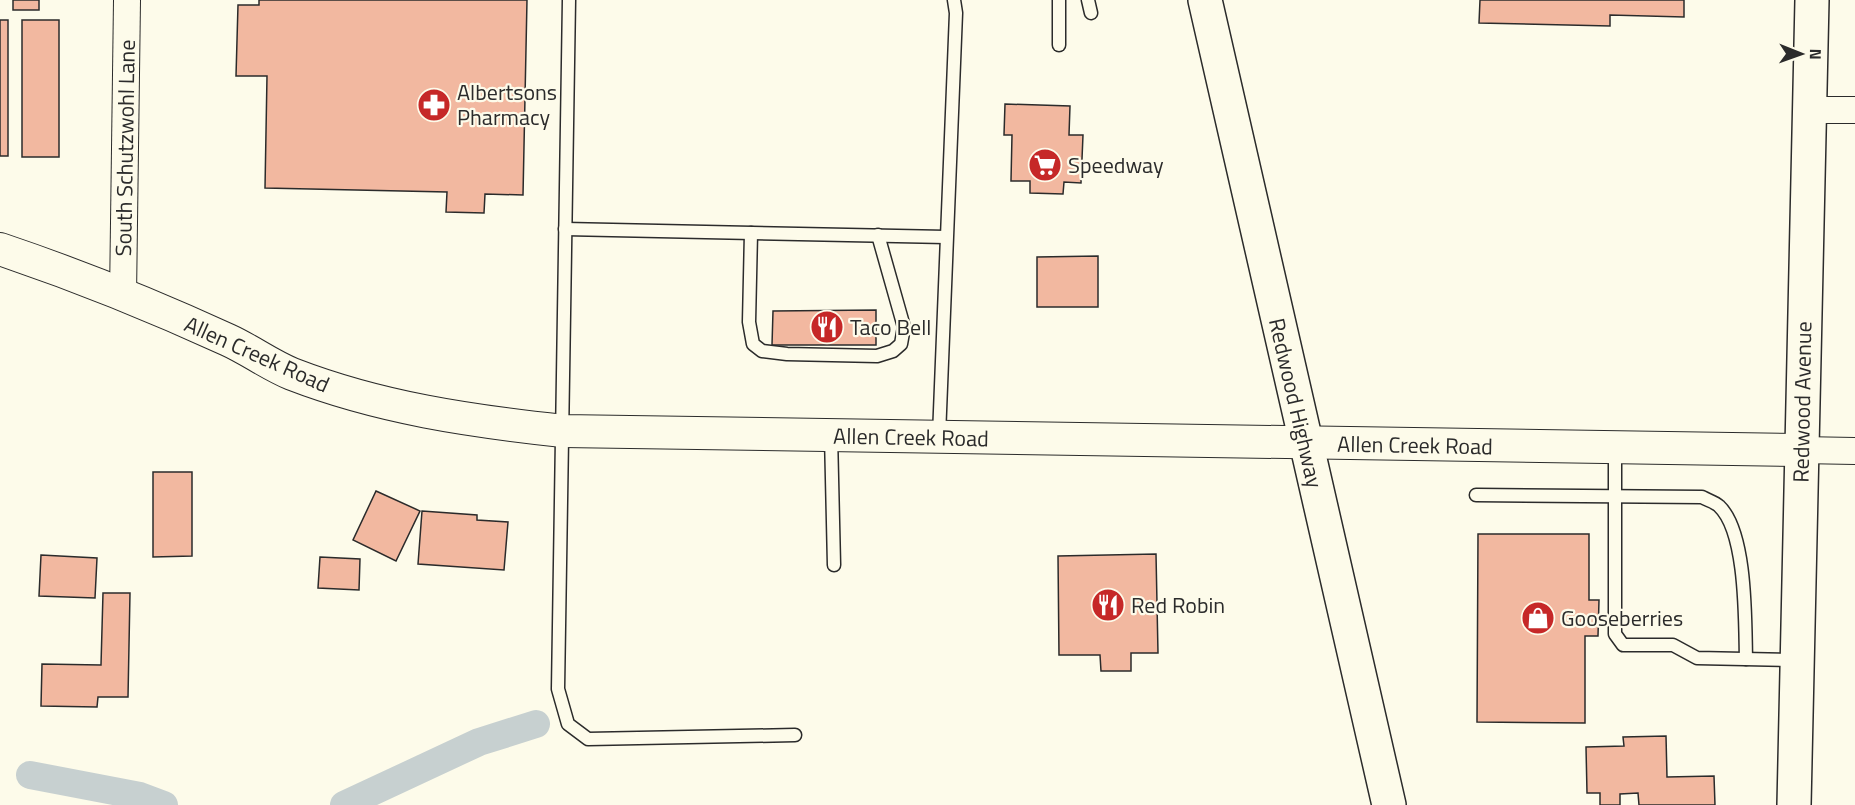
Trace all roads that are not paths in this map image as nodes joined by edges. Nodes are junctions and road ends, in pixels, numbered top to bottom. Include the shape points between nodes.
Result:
1 (127, 0) edge
2 (569, 0) edge
3 (954, 0) edge
4 (1059, 0) edge
5 (1088, 0) edge
6 (1205, 0) edge
7 (1812, 0) edge
8 (1091, 13) dead end
9 (1059, 45) dead end
10 (1809, 110) junction
11 (1855, 111) edge
12 (565, 229) junction
13 (751, 233) junction
14 (878, 236) junction
15 (946, 237) junction
16 (0, 249) edge
17 (123, 297) junction
18 (563, 431) junction
19 (831, 435) junction
20 (939, 437) junction
21 (1305, 444) junction
22 (1615, 447) junction
23 (1800, 450) junction
24 (1855, 451) edge
25 (1476, 495) dead end
26 (1615, 497) junction
27 (834, 565) dead end
28 (1746, 659) junction
29 (1796, 660) junction
30 (795, 735) dead end
31 (1389, 805) edge
32 (1794, 805) edge

1 - 17 street, South Schutzwohl Lane
2 - 12 lane
3 - 15 lane
4 - 9 lane
5 - 8 lane
6 - 21 main road, Redwood Highway
7 - 10 main road, Redwood Avenue
10 - 11 street
10 - 23 main road, Redwood Avenue
12 - 13 lane
12 - 18 lane
13 - 14 lane
13 - 14 lane via 749,322 753,344 762,351 787,354 877,356 894,351 901,344 904,327
14 - 15 lane
15 - 20 lane
16 - 17 street, Allen Creek Road via 79,275
17 - 18 street, Allen Creek Road via 228,340 290,373 381,403 470,421
18 - 19 street, Allen Creek Road
18 - 30 lane via 558,689 568,724 588,739
19 - 20 street, Allen Creek Road
19 - 27 lane
20 - 21 street, Allen Creek Road
21 - 22 street, Allen Creek Road
21 - 31 main road, Redwood Highway
22 - 23 street, Allen Creek Road
22 - 26 lane
23 - 24 street, Allen Creek Road
23 - 29 main road, Redwood Avenue
25 - 26 lane
26 - 28 lane via 1702,497 1719,506 1734,537 1744,576
26 - 28 lane via 1615,634 1623,645 1673,645 1697,658
28 - 29 lane
29 - 32 main road, Redwood Avenue

